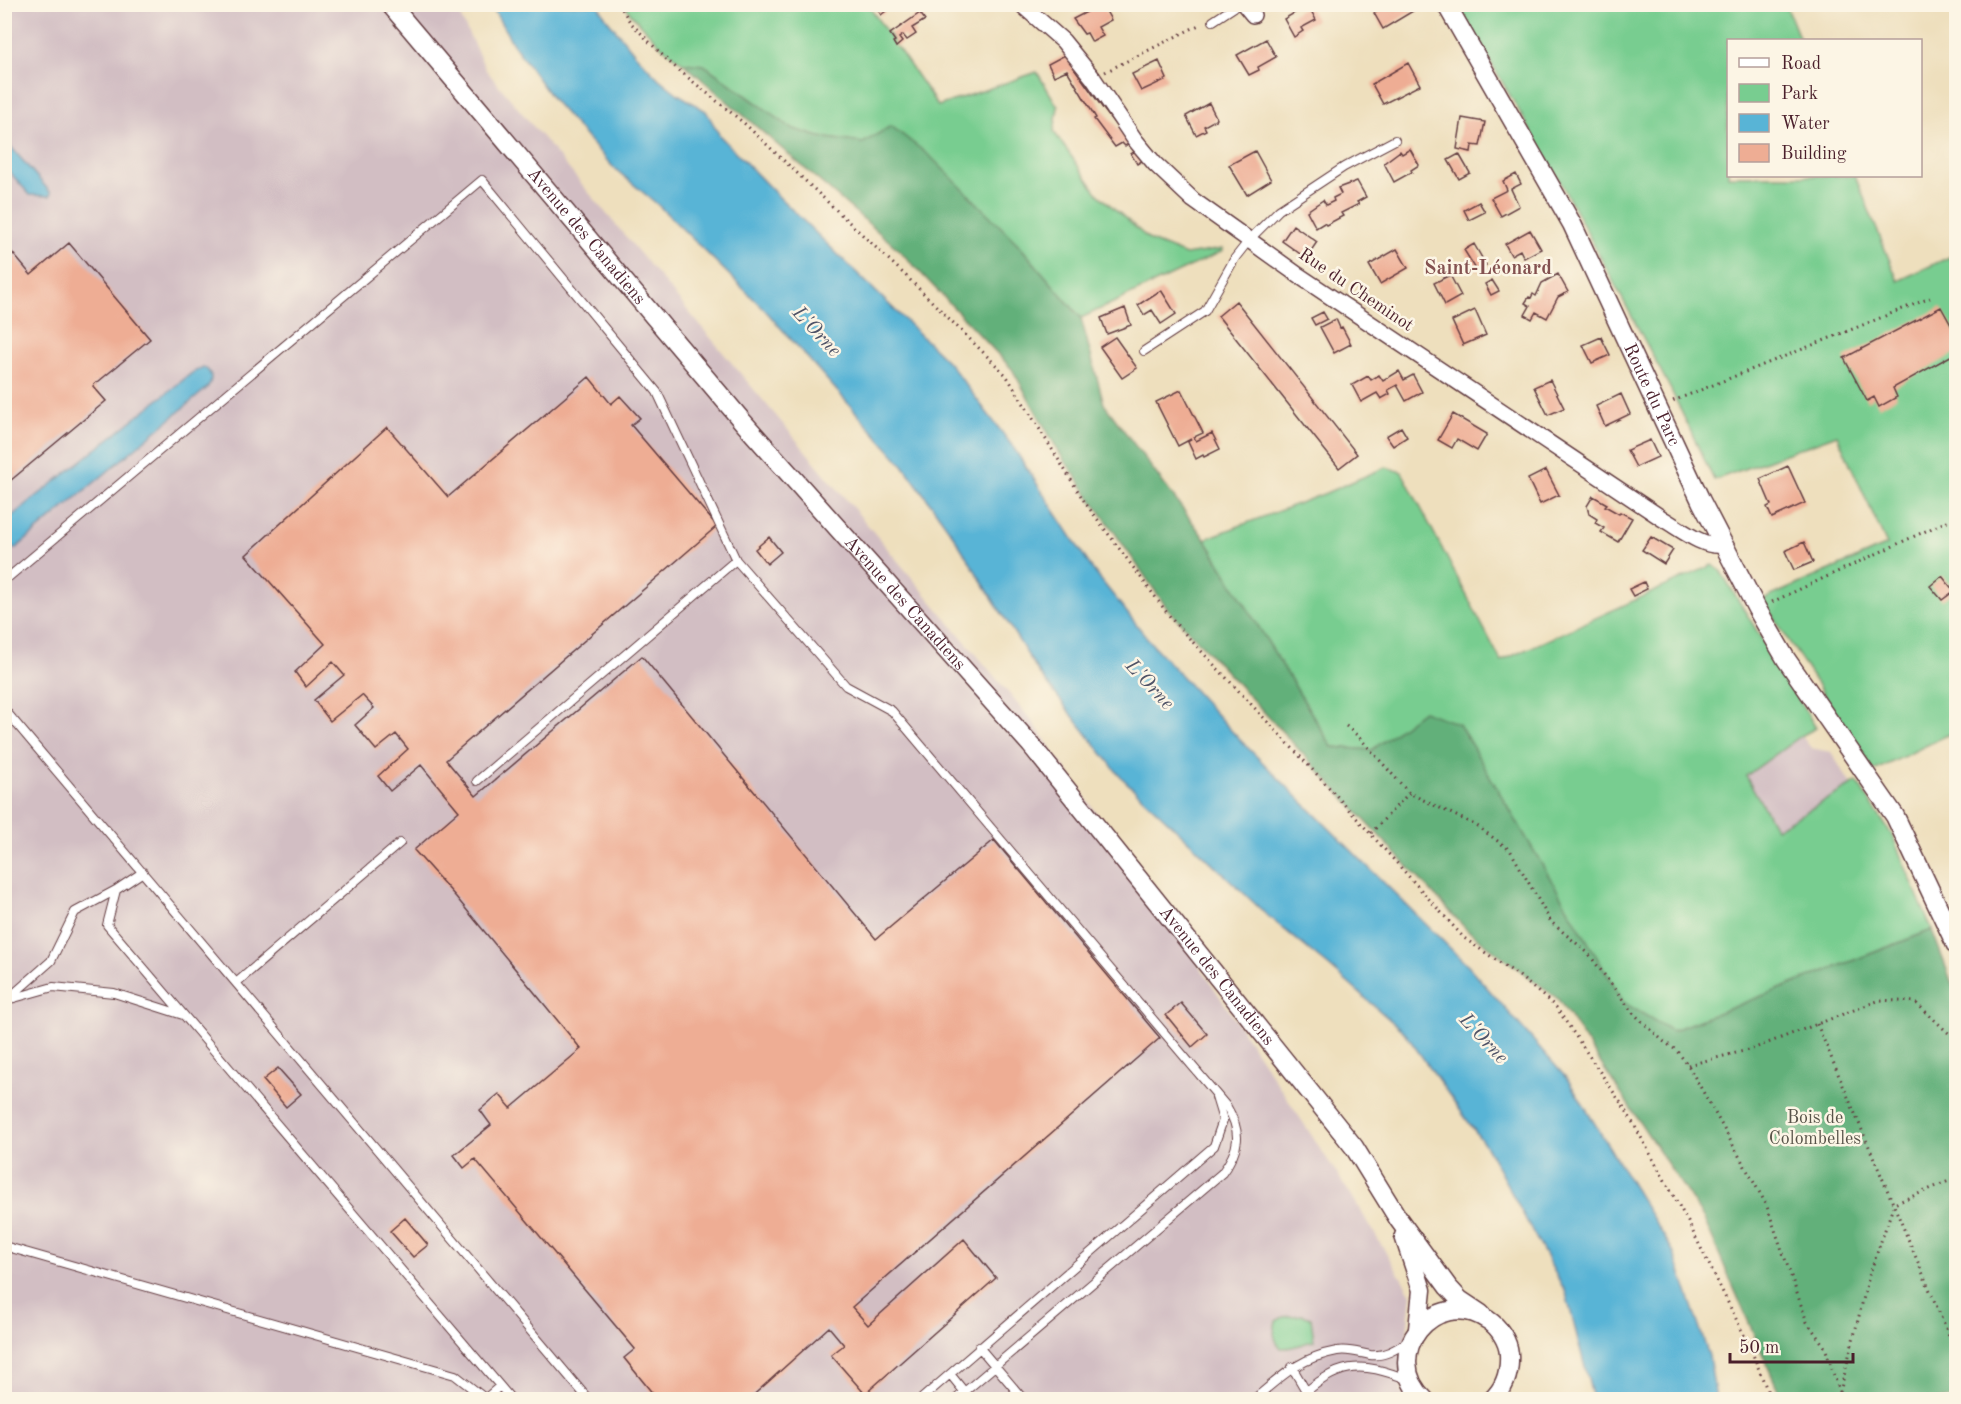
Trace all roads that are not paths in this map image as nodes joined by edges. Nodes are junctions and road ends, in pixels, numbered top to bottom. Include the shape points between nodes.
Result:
1 (390, 4) edge
2 (1021, 4) edge
3 (1239, 4) edge
4 (1446, 4) edge
5 (1213, 21) dead end
6 (1395, 140) dead end
7 (1250, 239) junction
8 (1144, 351) dead end
9 (1722, 545) junction
10 (736, 560) junction
11 (4, 581) edge
12 (4, 709) edge
13 (477, 781) dead end
14 (400, 843) dead end
15 (143, 872) junction
16 (116, 890) junction
17 (1956, 945) edge
18 (236, 983) junction
19 (6, 1001) edge
20 (183, 1015) junction
21 (1215, 1093) junction
22 (1399, 1220) junction
23 (4, 1246) edge
24 (1480, 1314) junction
25 (1415, 1334) junction
26 (979, 1347) junction
27 (995, 1365) junction
28 (1292, 1367) junction
29 (950, 1374) junction
30 (1410, 1380) junction
31 (500, 1386) junction
32 (964, 1391) junction
33 (1306, 1391) junction
34 (1504, 1391) edge
35 (4, 1396) edge
36 (486, 1399) edge
37 (16, 1400) edge
38 (512, 1400) edge
39 (589, 1400) edge
40 (920, 1400) edge
41 (955, 1400) edge
42 (970, 1400) edge
43 (1024, 1400) edge
44 (1253, 1400) edge
45 (1297, 1400) edge
46 (1425, 1400) edge
47 (1492, 1400) edge

1 - 22 street, Avenue des Canadiens via 743,422 1031,745 1354,1147
2 - 7 street, Rue du Cheminot via 1063,41 1163,172 1193,200
3 - 5 lane
4 - 9 street, Route du Parc via 1572,224
6 - 7 lane via 1344,167 1279,210
7 - 8 lane via 1205,311
7 - 9 street, Rue du Cheminot via 1663,519 1696,538
9 - 17 street, Route du Parc via 1786,659 1895,816
10 - 11 lane via 657,392 482,180
10 - 13 lane
10 - 21 lane via 846,686 892,711
12 - 15 lane
14 - 18 lane
15 - 16 lane
15 - 18 lane
16 - 19 lane via 75,912 51,962
16 - 20 lane via 107,925
18 - 39 lane
19 - 20 lane via 53,987 114,993
20 - 31 lane
21 - 26 lane via 1223,1120 1214,1146
21 - 27 lane via 1233,1117 1238,1137 1230,1163 1222,1173
22 - 24 street, Avenue des Canadiens via 1448,1287
22 - 25 street, Avenue des Canadiens via 1422,1290
23 - 36 lane via 455,1375
24 - 25 street via 1447,1311 1431,1317
24 - 34 street, Avenue des Canadiens via 1494,1323 1509,1351
25 - 28 lane via 1396,1349 1380,1355 1339,1351
25 - 30 street, Avenue des Canadiens via 1407,1359
26 - 27 lane
26 - 29 lane
27 - 32 lane
27 - 43 lane
28 - 33 lane
28 - 44 lane
29 - 32 lane
29 - 40 lane
30 - 33 lane via 1385,1370 1357,1366 1336,1371
30 - 46 street
31 - 36 lane
31 - 38 lane
32 - 41 lane
32 - 42 lane
33 - 45 lane
34 - 47 street
35 - 37 lane

